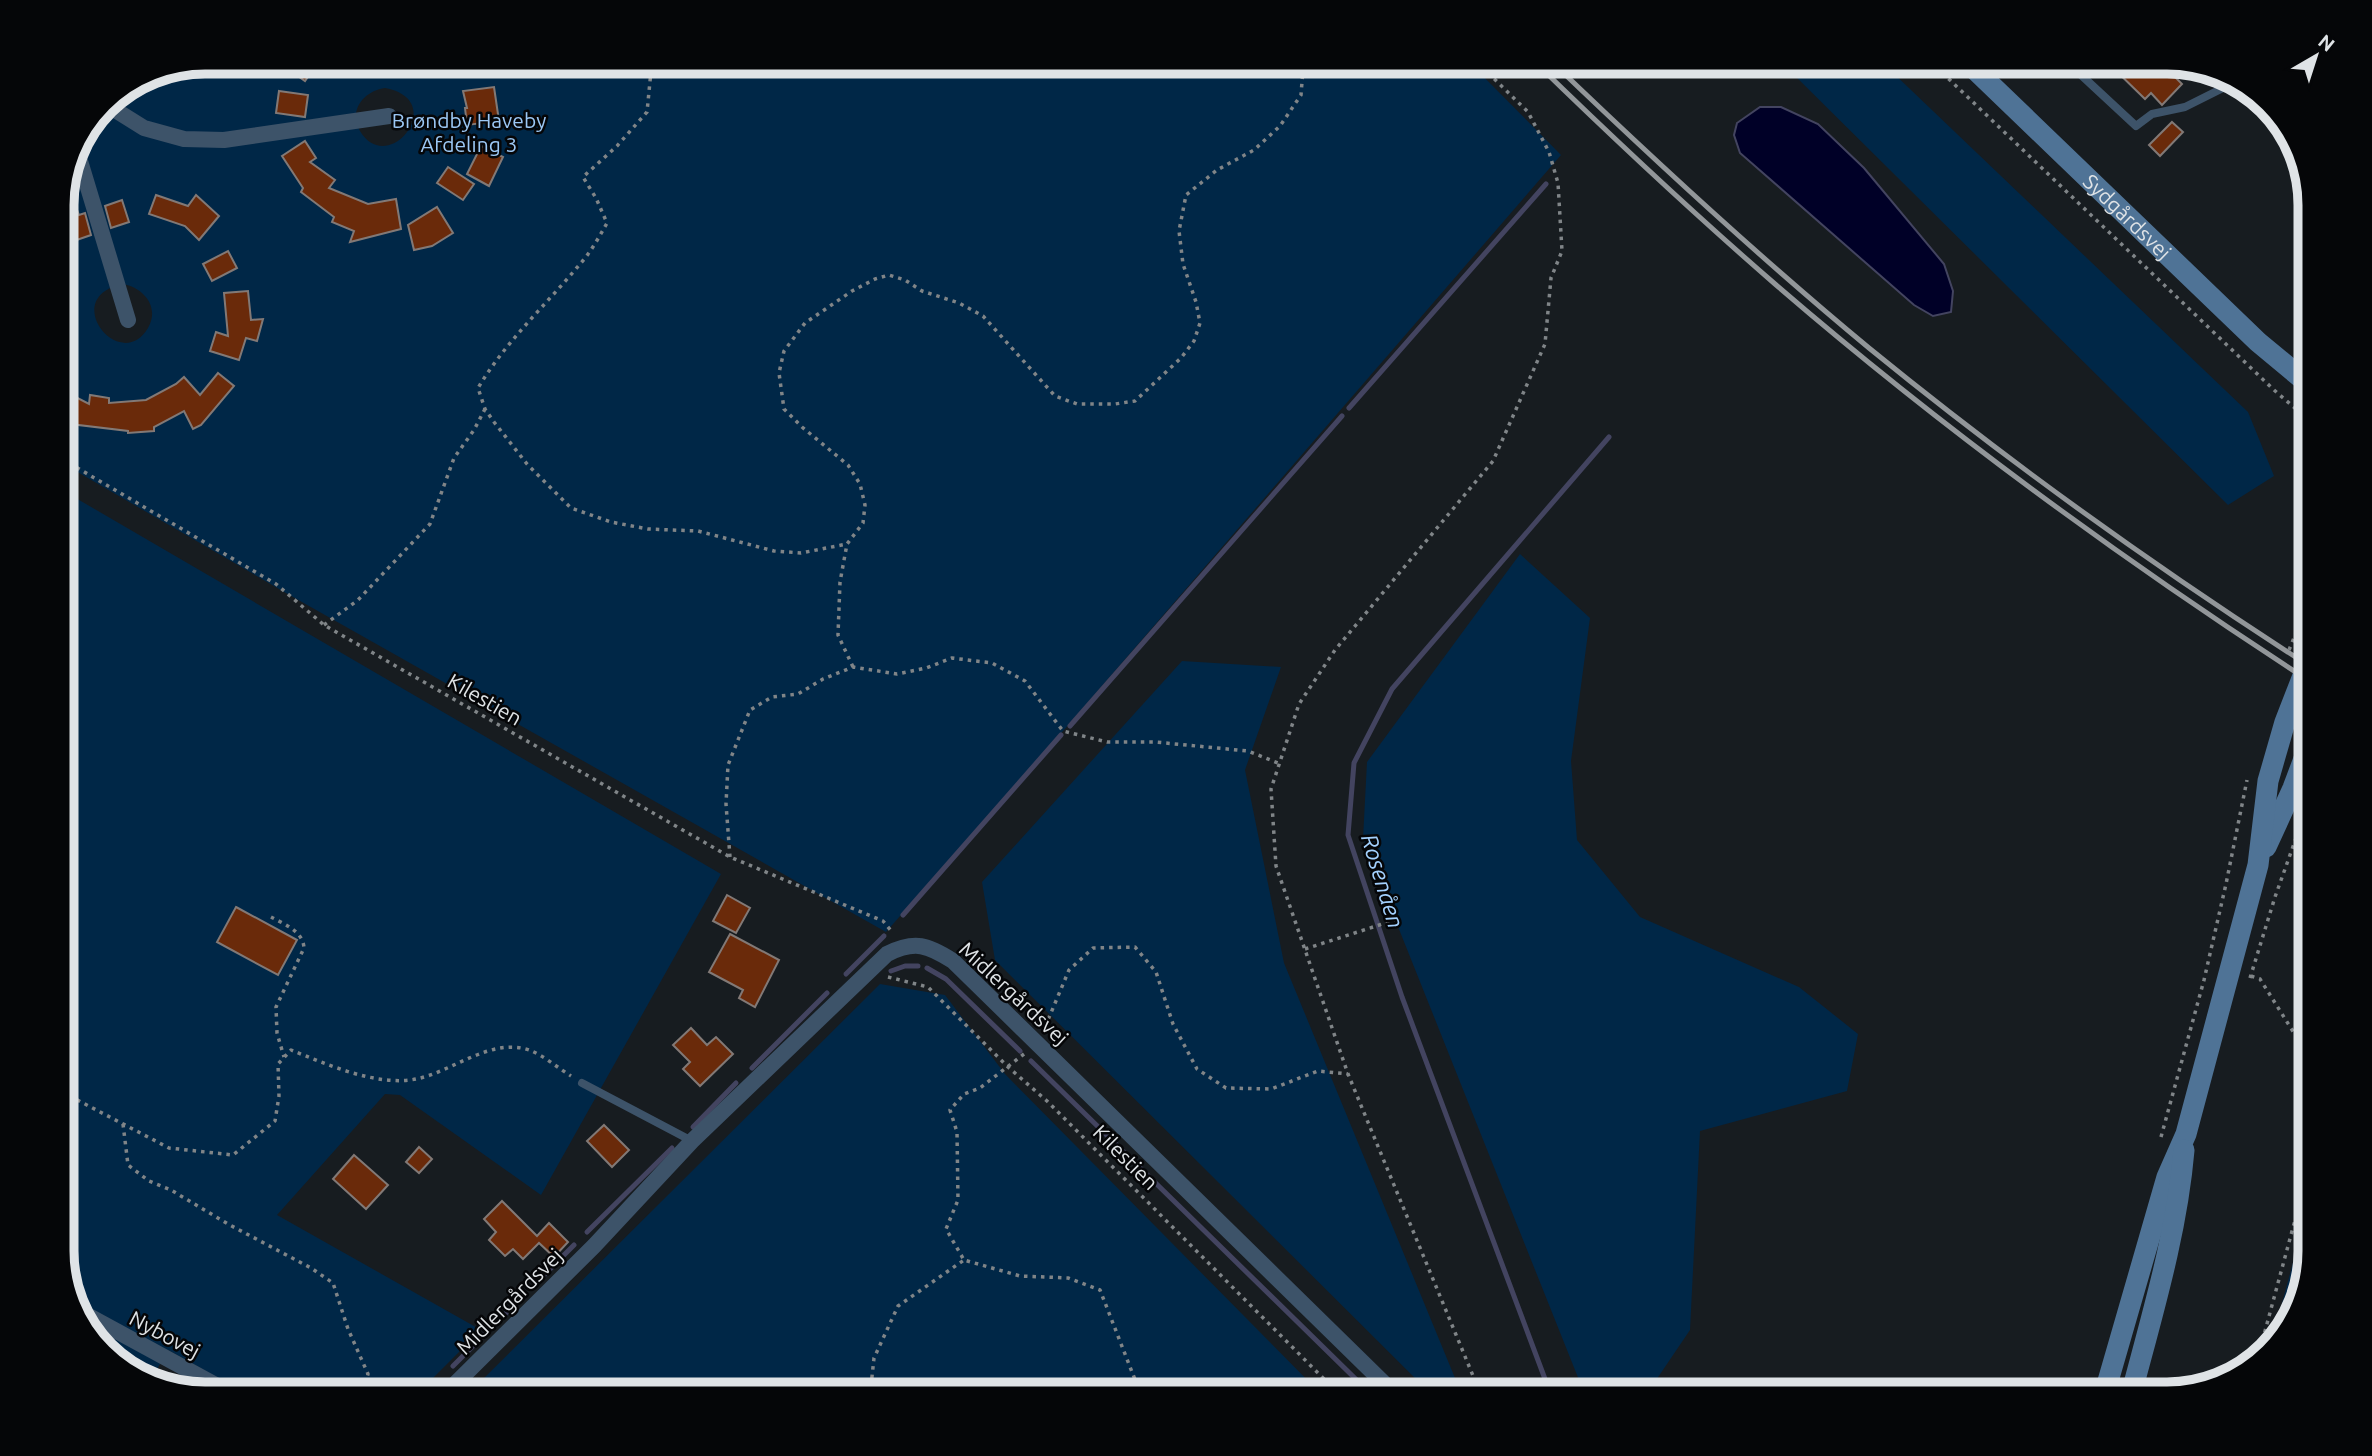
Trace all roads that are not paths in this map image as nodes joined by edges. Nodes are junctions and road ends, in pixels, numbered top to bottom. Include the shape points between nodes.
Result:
1 (1980, 74) edge
2 (1992, 74) edge
3 (2080, 74) edge
4 (1986, 80) junction
5 (2225, 87) edge
6 (114, 110) edge
7 (389, 116) dead end
8 (80, 163) edge
9 (128, 320) dead end
10 (2298, 373) edge
11 (2298, 688) edge
12 (2298, 775) edge
13 (2258, 865) junction
14 (582, 1083) road end
15 (2186, 1134) junction
16 (692, 1141) junction
17 (93, 1319) edge
18 (210, 1382) edge
19 (457, 1382) edge
20 (1383, 1382) edge
21 (2108, 1382) edge
22 (2134, 1382) edge

1 - 4 street, Sydgårdsvej
2 - 4 lane
3 - 5 lane via 2136,126 2152,114 2185,107
4 - 10 street, Sydgårdsvej via 2249,333
6 - 7 street via 144,128 184,139 223,140
8 - 9 street
11 - 13 street via 2268,781
12 - 13 street
13 - 15 street
14 - 16 lane
15 - 21 street via 2167,1177
15 - 22 street via 2169,1242
16 - 19 street, Midlergårdsvej
16 - 20 street, Midlergårdsvej via 887,954 915,945 936,950 1039,1044
17 - 18 street, Nybovej

